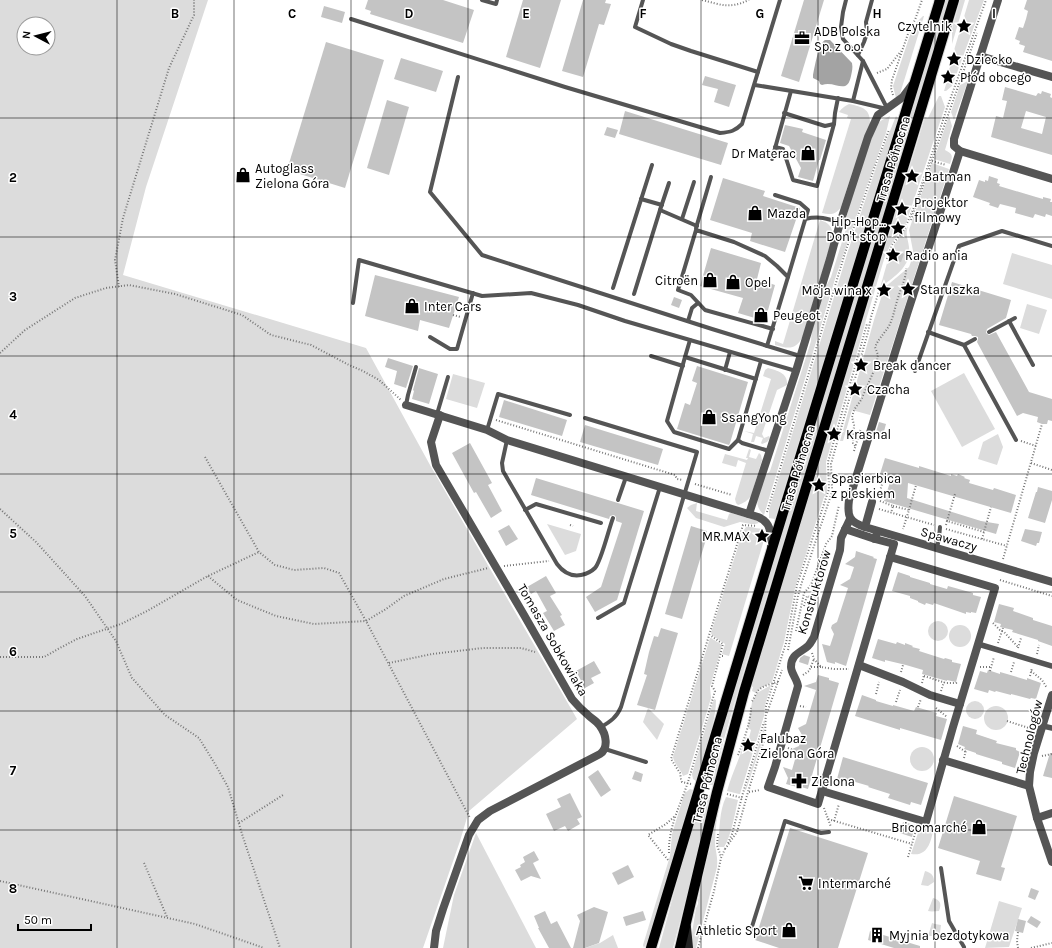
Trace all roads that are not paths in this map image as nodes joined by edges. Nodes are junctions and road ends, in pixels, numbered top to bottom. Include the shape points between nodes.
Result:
1 (482, 0) edge
2 (497, 0) edge
3 (643, 0) edge
4 (780, 0) edge
5 (846, 0) edge
6 (872, 0) edge
7 (940, 0) edge
8 (954, 0) edge
9 (998, 0) edge
10 (351, 19) dead end
11 (858, 55) junction
12 (980, 56) junction
13 (863, 61) junction
14 (758, 72) junction
15 (458, 77) dead end
16 (1052, 77) edge
17 (914, 83) junction
18 (755, 85) junction
19 (791, 90) junction
20 (838, 98) junction
21 (853, 101) junction
22 (887, 109) junction
23 (784, 113) junction
24 (834, 124) junction
25 (775, 147) junction
26 (960, 151) junction
27 (772, 159) dead end
28 (652, 165) dead end
29 (711, 177) dead end
30 (1052, 179) edge
31 (669, 182) dead end
32 (694, 182) dead end
33 (774, 195) dead end
34 (642, 199) junction
35 (661, 207) junction
36 (682, 219) junction
37 (805, 219) junction
38 (840, 222) junction
39 (697, 226) junction
40 (696, 230) junction
41 (1052, 246) edge
42 (788, 277) junction
43 (613, 288) dead end
44 (473, 293) junction
45 (634, 294) dead end
46 (353, 303) dead end
47 (698, 303) junction
48 (1015, 318) dead end
49 (688, 321) junction
50 (1009, 321) junction
51 (773, 329) junction
52 (928, 332) junction
53 (989, 332) dead end
54 (430, 338) dead end
55 (975, 339) dead end
56 (690, 340) junction
57 (964, 345) junction
58 (767, 346) junction
59 (730, 352) junction
60 (651, 356) dead end
61 (800, 356) junction
62 (685, 357) junction
63 (761, 361) junction
64 (1033, 365) dead end
65 (683, 366) junction
66 (416, 367) dead end
67 (725, 370) junction
68 (796, 371) junction
69 (915, 371) dead end
70 (448, 377) dead end
71 (756, 379) junction
72 (406, 405) joint
73 (438, 415) junction
74 (570, 416) dead end
75 (585, 418) dead end
76 (487, 430) junction
77 (507, 440) junction
78 (738, 440) junction
79 (1016, 440) road end
80 (769, 451) junction
81 (626, 476) junction
82 (660, 487) junction
83 (685, 494) junction
84 (618, 500) dead end
85 (875, 501) road end
86 (525, 510) junction
87 (749, 514) junction
88 (613, 518) dead end
89 (850, 518) junction
90 (601, 523) dead end
91 (865, 527) junction
92 (940, 527) dead end
93 (845, 529) junction
94 (877, 535) junction
95 (936, 548) junction
96 (770, 552) junction
97 (890, 557) junction
98 (1052, 582) edge
99 (598, 618) dead end
100 (978, 644) junction
101 (1052, 666) edge
102 (858, 667) junction
103 (1050, 692) edge
104 (960, 704) junction
105 (601, 727) junction
106 (1052, 728) edge
107 (1042, 729) junction
108 (605, 749) junction
109 (944, 760) junction
110 (646, 762) dead end
111 (1029, 786) junction
112 (822, 792) junction
113 (1052, 813) edge
114 (1037, 818) junction
115 (829, 832) dead end
116 (1052, 862) edge
117 (941, 868) dead end
118 (687, 919) junction
119 (750, 934) dead end
120 (965, 947) edge
121 (434, 948) edge
122 (651, 948) edge
123 (680, 948) edge
124 (689, 948) edge
125 (959, 948) edge

1 - 2 lane via 496,4
3 - 14 lane via 635,27 671,44
4 - 14 lane
5 - 11 lane via 841,27 843,39
6 - 11 lane via 866,22 867,33
7 - 17 main road, Trasa Północna
8 - 118 main road, Trasa Północna via 744,692
9 - 12 street
10 - 18 lane via 564,88 720,133 736,130 742,124
11 - 13 lane
12 - 16 street
12 - 26 street via 954,139 954,146
13 - 21 lane
13 - 22 lane
14 - 18 lane
15 - 49 lane via 430,192 482,255
17 - 22 street, Trasa Północna via 904,96
17 - 96 main road, Trasa Północna
18 - 19 lane
19 - 20 lane
19 - 23 lane
20 - 21 lane
20 - 24 lane
21 - 22 lane
22 - 38 street, Trasa Północna via 878,115 868,137
23 - 24 lane via 825,126
23 - 25 lane
24 - 25 lane via 817,186 793,180 783,149
25 - 27 lane
26 - 30 street
26 - 89 street, Konstruktorów via 849,500
28 - 34 lane
29 - 39 lane
31 - 35 lane
32 - 36 lane
33 - 37 lane via 800,203 808,210
34 - 35 lane
34 - 43 lane
35 - 36 lane
35 - 45 lane
36 - 39 lane
37 - 38 lane via 821,217
37 - 42 lane
38 - 61 street, Trasa Północna
39 - 40 lane
40 - 42 lane via 734,242 765,256
40 - 47 lane via 678,290 691,294
41 - 52 lane via 1002,231 959,246
42 - 51 lane
44 - 46 lane via 359,260
44 - 54 lane via 457,348 450,349
44 - 56 lane via 482,296 531,293
47 - 49 lane via 692,308
47 - 51 lane via 705,310
48 - 50 lane
49 - 58 lane
50 - 53 lane
50 - 64 lane
51 - 58 lane
52 - 57 lane
52 - 69 lane
55 - 57 lane
56 - 59 lane
56 - 62 lane
57 - 79 lane
58 - 61 lane
59 - 63 lane
59 - 67 lane
60 - 65 lane
61 - 68 street, Trasa Północna
62 - 65 lane
62 - 67 lane
63 - 68 lane
63 - 71 lane
65 - 78 lane via 667,421 674,432 729,449
66 - 72 lane
67 - 71 lane
68 - 80 street, Trasa Północna
70 - 73 lane
71 - 78 lane
72 - 73 street
73 - 76 street
73 - 105 street, Tomasza Sobkowiaka via 432,442 436,465 572,699
74 - 76 lane via 498,394
75 - 83 lane via 697,452
76 - 77 street
77 - 81 street
77 - 86 lane via 502,463 503,471
78 - 80 lane
80 - 87 street, Trasa Północna
81 - 82 street
81 - 84 lane
82 - 83 street
82 - 99 lane via 624,603
83 - 87 street
83 - 105 lane via 621,707 618,714
85 - 91 street
86 - 88 lane via 562,571 576,576 590,572 596,567
86 - 90 lane via 536,504
87 - 96 street via 764,519 768,524
89 - 91 street via 856,524
89 - 93 street, Konstruktorów
91 - 94 street
92 - 95 lane
93 - 94 street, Spawaczy
93 - 112 street, Konstruktorów via 814,637 792,660 791,669 798,686 768,787 818,804
94 - 95 street, Spawaczy via 901,538
94 - 97 street via 894,544
95 - 98 street, Spawaczy
96 - 122 main road, Trasa Północna
97 - 100 street via 996,584
97 - 102 street
100 - 101 street
100 - 104 street
102 - 104 street
102 - 112 street
103 - 107 street, Technologów
104 - 109 street
105 - 108 street
106 - 107 street
107 - 111 street, Technologów via 1030,772
108 - 110 lane
108 - 121 street via 600,754 490,811 478,820 469,835 443,909
109 - 111 street, Technologów
109 - 112 street via 926,822
111 - 114 street, Technologów
113 - 114 street
114 - 116 street, Technologów
115 - 119 lane via 822,833 785,821
117 - 120 lane via 948,921
118 - 123 main road, Trasa Północna
118 - 124 main road
120 - 125 lane

